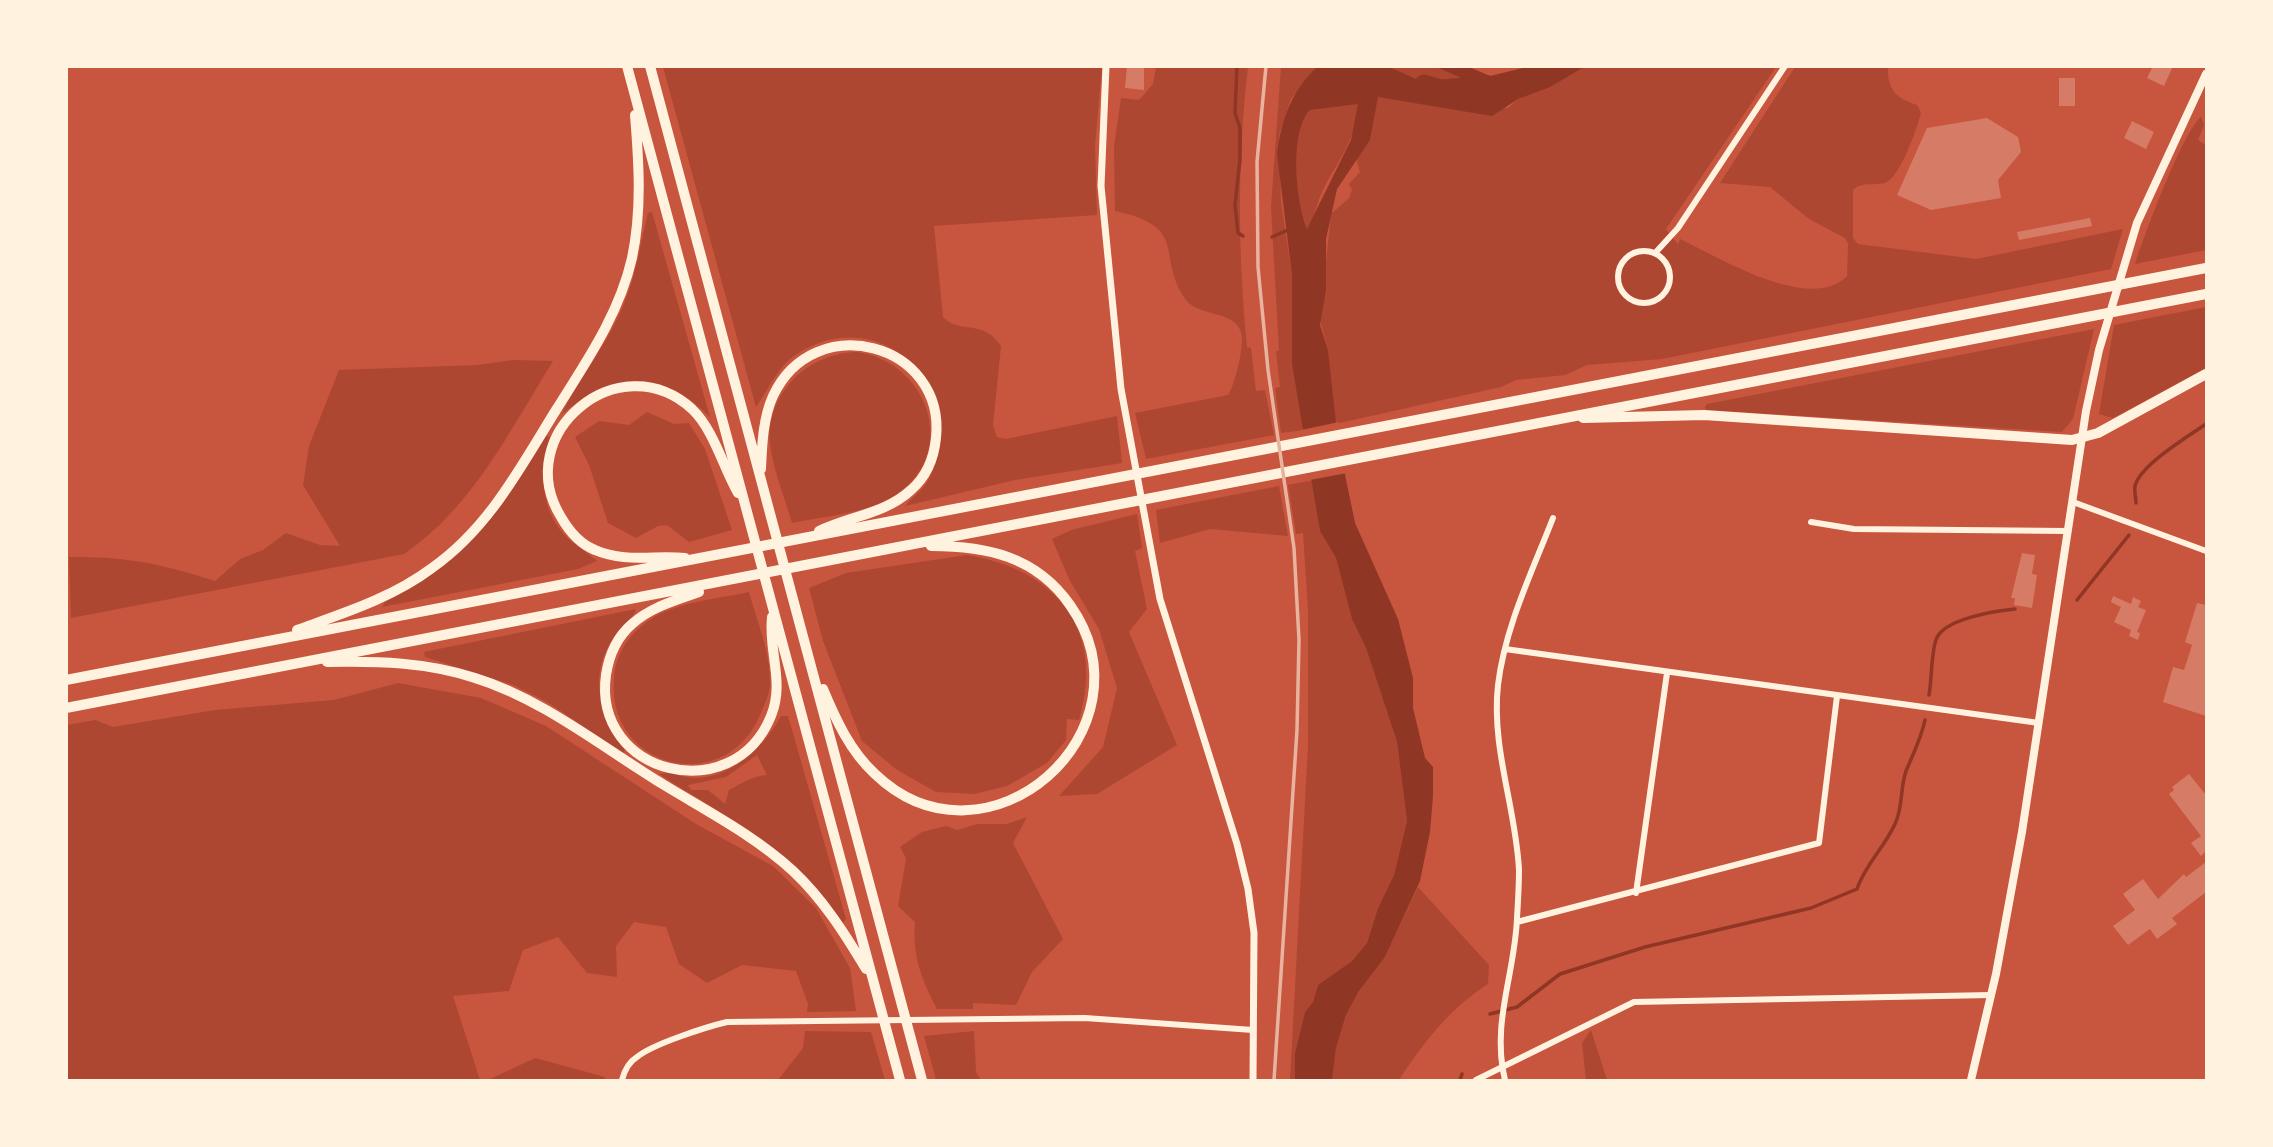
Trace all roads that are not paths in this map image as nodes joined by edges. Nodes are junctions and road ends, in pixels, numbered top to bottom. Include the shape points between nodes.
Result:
1 (627, 66) edge
2 (650, 66) edge
3 (1106, 66) edge
4 (1785, 66) edge
5 (2207, 74) edge
6 (632, 88) junction
7 (1656, 252) junction
8 (2207, 268) edge
9 (2207, 294) edge
10 (2207, 374) edge
11 (1575, 416) junction
12 (2082, 438) junction
13 (761, 482) junction
14 (2073, 502) junction
15 (745, 505) junction
16 (1553, 519) dead end
17 (1811, 522) dead end
18 (2068, 531) junction
19 (808, 537) junction
20 (903, 547) junction
21 (2207, 551) edge
22 (698, 559) junction
23 (737, 579) junction
24 (772, 607) junction
25 (266, 642) junction
26 (805, 644) junction
27 (1505, 649) junction
28 (296, 663) junction
29 (1667, 673) junction
30 (66, 680) edge
31 (1837, 696) junction
32 (66, 708) edge
33 (2039, 723) junction
34 (1636, 893) junction
35 (1517, 922) junction
36 (873, 982) junction
37 (1991, 995) junction
38 (1253, 1030) junction
39 (1502, 1069) junction
40 (622, 1080) edge
41 (900, 1080) edge
42 (922, 1080) edge
43 (1253, 1080) edge
44 (1476, 1080) edge
45 (1505, 1080) edge
46 (1972, 1080) edge

1 - 6 highway
2 - 13 highway
3 - 38 street via 1101,186 1121,389 1160,599 1248,889 1254,933
4 - 7 street via 1681,224
5 - 12 main road via 2137,223 2099,351
6 - 15 highway
6 - 25 highway via 640,196 625,283 601,337 501,498 457,548 411,583
7 - 7 street via 1633,254 1623,265 1619,286 1632,302 1645,304 1664,290 1667,266
8 - 19 highway
9 - 11 highway
10 - 12 highway
11 - 12 highway via 1600,420 1704,415
11 - 20 highway
12 - 14 main road
13 - 19 highway via 772,399 785,376 808,356 835,346 865,345 892,355 918,377 929,394 937,425 932,458 923,476 889,505
13 - 26 highway
14 - 18 main road
14 - 21 street
15 - 22 highway via 699,418 672,396 649,388 618,388 594,397 570,415 554,442 549,483 559,514 575,536 593,550 617,556
15 - 24 highway
16 - 27 street
17 - 18 street via 1854,529
18 - 33 main road
19 - 22 highway
20 - 23 highway
20 - 26 highway via 997,551 1036,570 1069,603 1089,643 1095,684 1082,732 1056,770 1018,798 976,809 940,808 901,794 875,775 850,745
22 - 25 highway
23 - 24 highway via 652,610 619,638 607,668 605,697 613,724 632,748 660,766 694,771 723,766 750,748 776,702
23 - 28 highway
24 - 36 highway
25 - 30 highway
26 - 42 highway
27 - 29 street
27 - 35 street via 1498,686 1499,737 1519,868
28 - 32 highway
28 - 36 highway via 417,664 476,678 524,699 786,864 825,906
29 - 31 street
29 - 34 street
31 - 33 street
31 - 34 street via 1819,843
33 - 37 main road
34 - 35 street
35 - 39 street via 1502,1005
36 - 41 highway
37 - 39 street via 1634,1002
37 - 46 main road
38 - 40 street via 1085,1018 727,1022 637,1056
38 - 43 street
39 - 44 street
39 - 45 street

